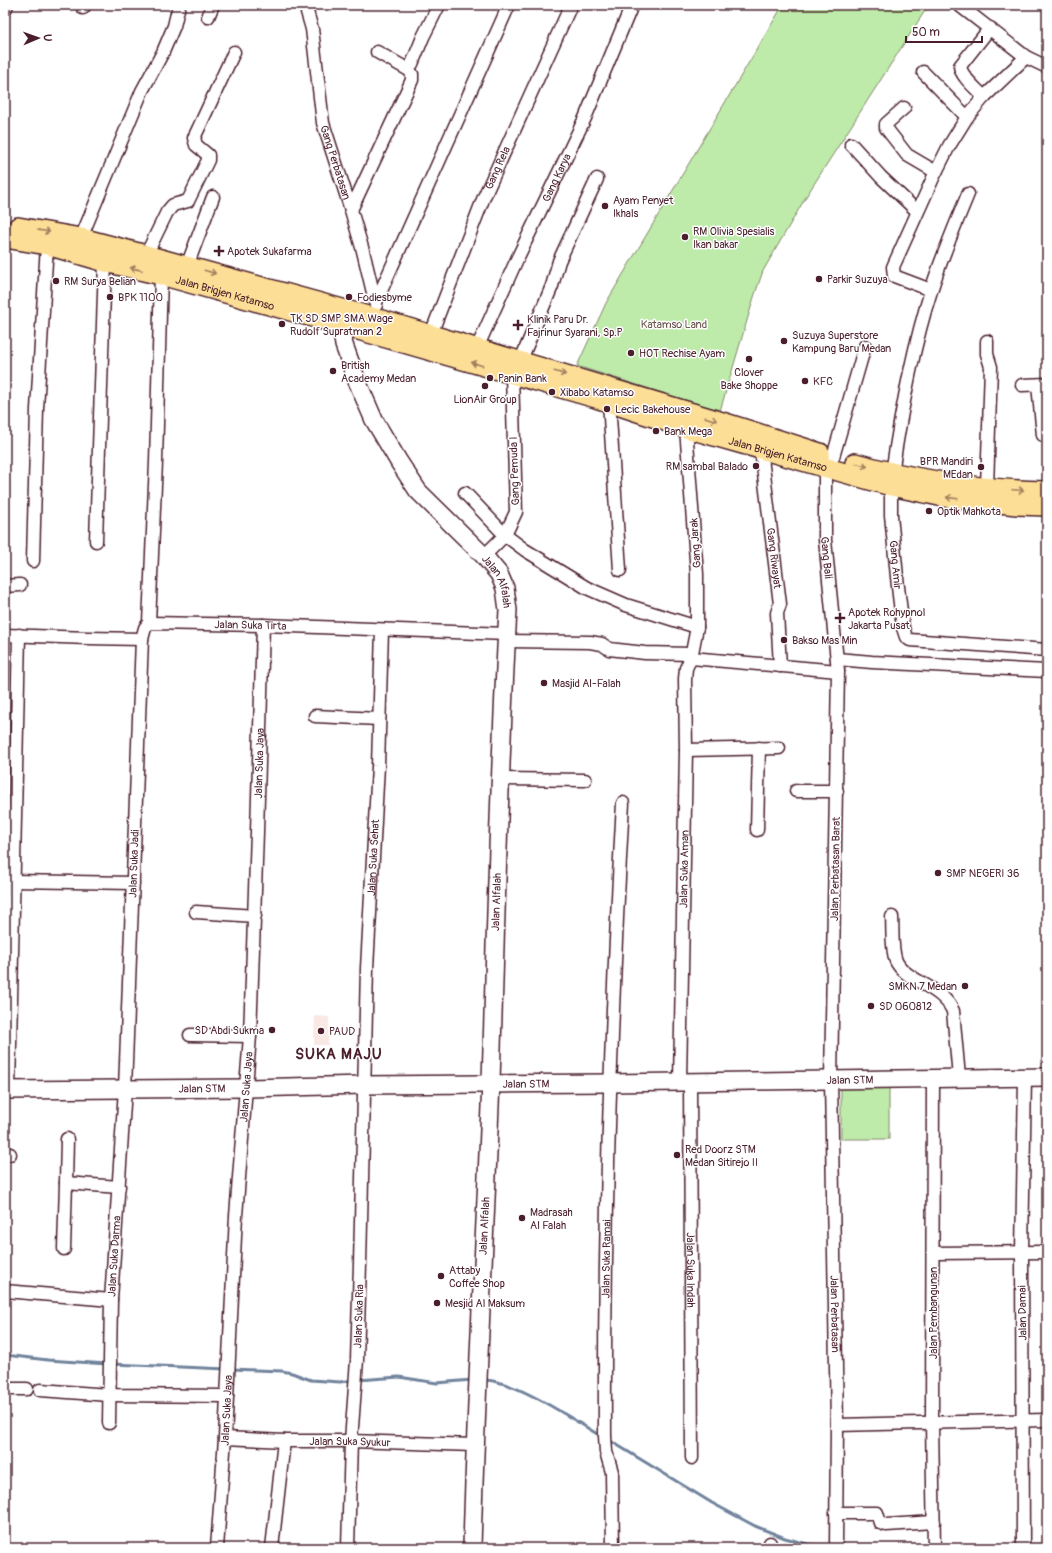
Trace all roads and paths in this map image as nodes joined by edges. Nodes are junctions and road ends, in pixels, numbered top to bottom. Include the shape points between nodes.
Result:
1 (6, 5) edge
2 (179, 5) edge
3 (213, 5) edge
4 (305, 5) edge
5 (439, 5) edge
6 (510, 5) edge
7 (571, 5) edge
8 (632, 5) edge
9 (959, 5) edge
10 (5, 10) edge
11 (208, 17) dead end
12 (990, 28) junction
13 (234, 52) dead end
14 (377, 52) dead end
15 (1026, 57) junction
16 (412, 64) dead end
17 (1047, 67) edge
18 (923, 72) dead end
19 (984, 97) junction
20 (904, 108) dead end
21 (968, 117) junction
22 (851, 144) dead end
23 (936, 172) junction
24 (596, 179) dead end
25 (968, 194) dead end
26 (213, 197) dead end
27 (351, 210) junction
28 (917, 211) junction
29 (5, 225) edge
30 (5, 238) edge
31 (81, 238) junction
32 (48, 245) junction
33 (146, 255) junction
34 (105, 262) junction
35 (187, 266) junction
36 (161, 275) junction
37 (931, 290) junction
38 (375, 310) junction
39 (342, 317) junction
40 (431, 334) junction
41 (987, 341) dead end
42 (865, 346) dead end
43 (477, 348) junction
44 (516, 368) junction
45 (1043, 384) edge
46 (1022, 385) dead end
47 (609, 402) junction
48 (686, 428) junction
49 (1043, 435) dead end
50 (761, 450) junction
51 (797, 453) junction
52 (829, 460) junction
53 (891, 480) junction
54 (987, 487) junction
55 (1047, 491) edge
56 (465, 494) dead end
57 (1047, 506) edge
58 (505, 535) junction
59 (96, 541) dead end
60 (484, 556) junction
61 (33, 561) dead end
62 (620, 570) dead end
63 (20, 585) dead end
64 (5, 586) edge
65 (149, 623) junction
66 (263, 625) junction
67 (697, 627) junction
68 (382, 630) junction
69 (5, 635) edge
70 (19, 635) junction
71 (507, 638) junction
72 (142, 639) junction
73 (1047, 650) edge
74 (691, 656) junction
75 (838, 665) junction
76 (780, 666) junction
77 (1047, 671) edge
78 (315, 716) dead end
79 (380, 719) junction
80 (759, 748) junction
81 (779, 748) dead end
82 (686, 750) junction
83 (499, 779) junction
84 (585, 780) dead end
85 (796, 791) dead end
86 (837, 791) junction
87 (10, 799) edge
88 (622, 803) dead end
89 (757, 830) dead end
90 (13, 881) junction
91 (134, 883) junction
92 (196, 912) dead end
93 (254, 916) junction
94 (892, 917) dead end
95 (190, 1035) dead end
96 (250, 1036) junction
97 (959, 1077) junction
98 (1025, 1077) junction
99 (1047, 1077) edge
100 (933, 1078) junction
101 (832, 1080) junction
102 (685, 1082) junction
103 (610, 1083) junction
104 (364, 1084) junction
105 (490, 1084) junction
106 (247, 1088) junction
107 (7, 1090) edge
108 (125, 1090) junction
109 (67, 1139) dead end
110 (66, 1183) junction
111 (119, 1187) junction
112 (64, 1249) dead end
113 (1022, 1252) junction
114 (1047, 1252) edge
115 (933, 1253) junction
116 (5, 1291) edge
117 (111, 1300) junction
118 (5, 1389) edge
119 (27, 1389) dead end
120 (40, 1390) dead end
121 (108, 1395) junction
122 (227, 1396) junction
123 (1023, 1420) junction
124 (1047, 1420) edge
125 (932, 1422) junction
126 (108, 1424) dead end
127 (837, 1425) junction
128 (225, 1438) junction
129 (284, 1441) junction
130 (351, 1441) junction
131 (474, 1445) junction
132 (692, 1458) dead end
133 (836, 1513) junction
134 (934, 1522) junction
135 (836, 1544) edge
136 (1023, 1544) edge
137 (934, 1547) edge
138 (217, 1548) edge
139 (272, 1548) edge
140 (348, 1548) edge
141 (472, 1548) edge
142 (613, 1548) edge

1 - 10 street
2 - 31 street via 174,26 142,91
3 - 11 street
4 - 27 street, Gang Perbatasan via 312,29 323,123
5 - 16 street
6 - 38 street
7 - 40 street, Gang Rela via 484,197
8 - 43 street, Gang Karya via 585,118
9 - 12 street
12 - 15 street
12 - 19 street via 960,66 964,76
13 - 33 street via 194,138 196,145 208,155 208,160 188,201 173,205 167,212
14 - 27 street via 409,70 412,80
15 - 17 street
15 - 19 street
18 - 21 street
19 - 21 street
20 - 23 street via 886,124 886,128 907,155
21 - 23 street
22 - 28 street
23 - 28 street
24 - 44 street via 559,261 552,286
25 - 37 street, Gang Amir
26 - 35 street
27 - 38 street, Gang Perbatasan
28 - 37 street via 893,272 894,276
29 -> 31 main road, Jalan Brigjen Katamso
30 - 32 main road, Jalan Brigjen Katamso
31 - 33 main road, Jalan Brigjen Katamso
32 - 34 main road, Jalan Brigjen Katamso
32 - 61 street via 37,409
33 - 35 main road, Jalan Brigjen Katamso
36 -> 34 main road, Jalan Brigjen Katamso
34 - 59 street
35 -> 39 main road, Jalan Brigjen Katamso
36 - 39 main road, Jalan Brigjen Katamso
36 - 65 street
37 - 53 street, Gang Amir via 911,367
38 - 39 main road, Jalan Brigjen Katamso
38 - 40 main road, Jalan Brigjen Katamso
44 -> 39 main road, Jalan Brigjen Katamso
39 - 60 street, Jalan Alfalah via 344,345 357,381 374,420 398,462 418,491
40 - 43 main road, Jalan Brigjen Katamso
41 - 54 street via 987,354 991,366
42 - 52 street, Gang Bali
43 - 44 main road, Jalan Brigjen Katamso
44 - 47 main road, Jalan Brigjen Katamso
44 -> 51 main road, Jalan Brigjen Katamso via 713,419
44 - 58 street, Gang Pemuda I via 516,511
45 - 46 street
45 - 49 street
47 - 48 main road, Jalan Brigjen Katamso
47 - 62 street
48 - 50 main road, Jalan Brigjen Katamso
48 - 67 street, Gang Jarak via 697,574
50 - 51 main road, Jalan Brigjen Katamso
50 - 76 street, Gang Riwayat via 780,604 776,612
51 - 52 main road, Jalan Brigjen Katamso
52 - 53 main road, Jalan Brigjen Katamso
52 - 75 street, Gang Bali via 825,540
53 - 54 main road, Jalan Brigjen Katamso
57 -> 53 main road, Jalan Brigjen Katamso via 944,497
53 - 73 street, Gang Amir via 891,515 898,587 903,628 907,638
54 -> 55 main road, Jalan Brigjen Katamso
56 - 58 street
58 - 60 street, Gang Pemuda I
58 - 67 street via 587,588 626,605
60 - 71 street, Jalan Alfalah via 505,588 508,610
63 - 64 street
65 - 66 street, Jalan Suka Tirta
65 - 72 street
66 - 68 street, Jalan Suka Tirta
66 - 93 street, Jalan Suka Jaya
67 - 74 street, Gang Jarak
68 - 71 street, Jalan Suka Tirta
68 - 79 street, Jalan Suka Sehat
69 - 70 street
70 - 72 street
70 - 87 street
71 - 74 street, Jalan Suka Tirta via 590,642 602,644 608,649
71 - 83 street, Jalan Alfalah
72 - 91 street, Jalan Suka Jadi
74 - 76 street, Jalan Suka Tirta
74 - 82 street, Jalan Suka Aman via 685,679
75 - 76 street, Jalan Suka Tirta
75 - 77 street, Jalan Suka Tirta via 872,662
75 - 86 street, Jalan Perbatasan Barat
78 - 79 street
79 - 104 street, Jalan Suka Sehat via 367,962
80 - 81 street
80 - 82 street
80 - 89 street
82 - 102 street, Jalan Suka Aman
83 - 84 street
83 - 105 street, Jalan Alfalah
85 - 86 street
86 - 101 street, Jalan Perbatasan Barat
87 - 90 street
88 - 103 street, Jalan Suka Ramai
90 - 91 street
90 - 107 street
91 - 108 street, Jalan Suka Jadi
92 - 93 street
93 - 96 street, Jalan Suka Jaya
94 - 97 street via 896,961 902,970 944,996 953,1011
95 - 96 street
96 - 106 street, Jalan Suka Jaya
97 - 98 street, Jalan STM
97 - 100 street, Jalan STM
98 - 99 street, Jalan STM
98 - 113 street, Jalan Damai
100 - 101 street, Jalan STM
100 - 115 street, Jalan Pembangunan
101 - 102 street, Jalan STM
101 - 127 street, Jalan Perbatasan
102 - 103 street, Jalan STM
102 - 132 street, Jalan Suka Indah
103 - 105 street, Jalan STM
103 - 142 street, Jalan Suka Ramai via 605,1252 605,1436 606,1452 612,1472
104 - 105 street, Jalan STM
104 - 106 street, Jalan STM
104 - 130 street, Jalan Suka Ria via 357,1360
105 - 131 street, Jalan Alfalah
106 - 108 street, Jalan STM
106 - 122 street, Jalan Suka Jaya via 236,1216
107 - 108 street, Jalan STM
108 - 111 street, Jalan Suka Darma
109 - 110 street
110 - 111 street
110 - 112 street
111 - 117 street, Jalan Suka Darma
113 - 114 street
113 - 115 street
113 - 123 street, Jalan Damai
115 - 125 street, Jalan Pembangunan
116 - 117 street
117 - 121 street, Jalan Suka Darma
118 - 119 street
120 - 121 street
121 - 122 street
121 - 126 street, Jalan Suka Darma
122 - 128 street, Jalan Suka Jaya
123 - 124 street
123 - 125 street
123 - 136 street, Jalan Damai
125 - 127 street
125 - 134 street, Jalan Pembangunan
127 - 133 street, Jalan Perbatasan
128 - 129 street, Jalan Suka Syukur
128 - 138 street, Jalan Suka Jaya
129 - 130 street, Jalan Suka Syukur
129 - 139 street
130 - 131 street, Jalan Suka Syukur
130 - 140 street, Jalan Suka Ria
131 - 141 street, Jalan Alfalah
133 - 134 street via 877,1513 880,1523 886,1525
133 - 135 street, Jalan Perbatasan
134 - 137 street, Jalan Pembangunan

